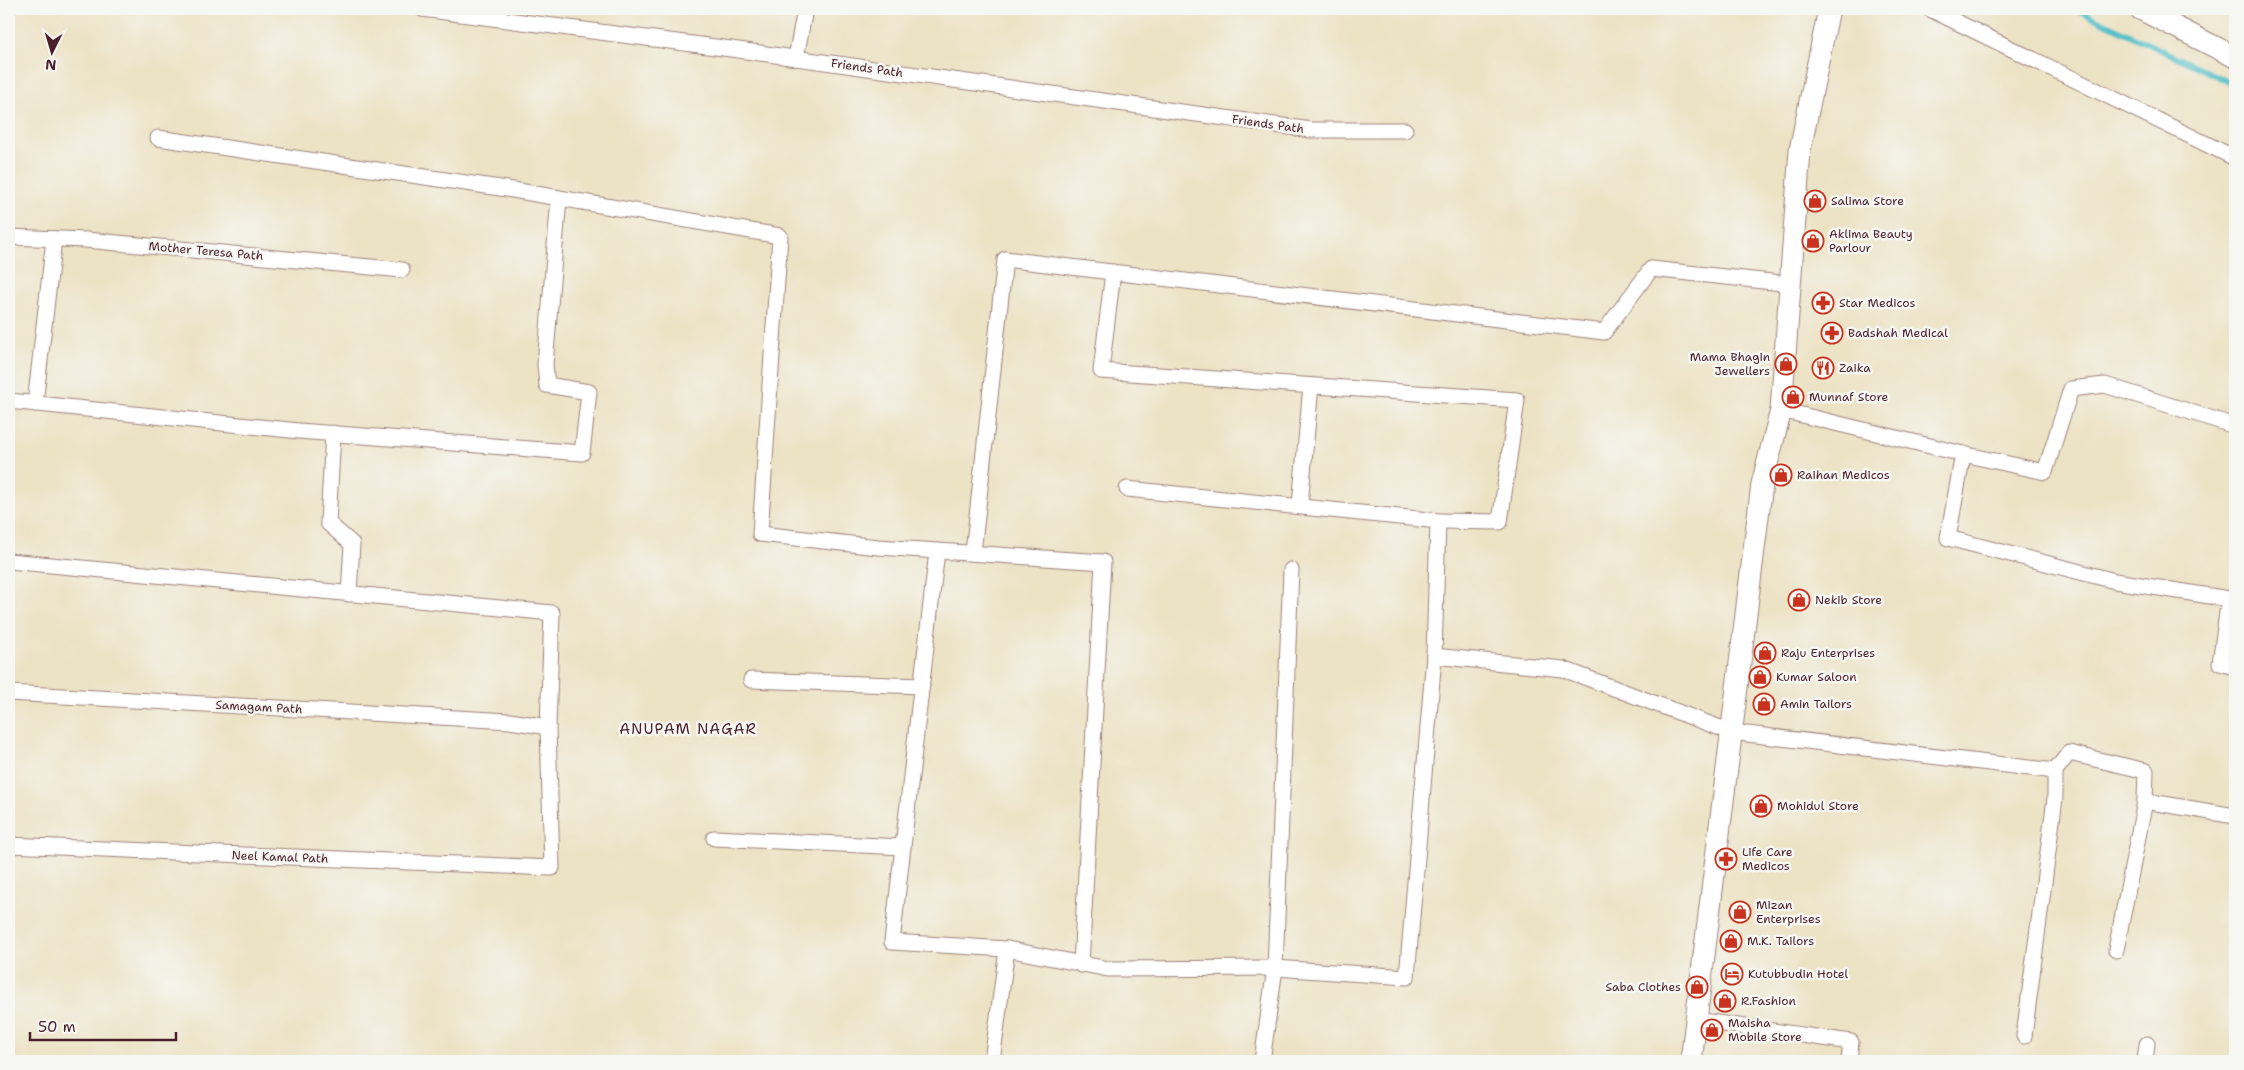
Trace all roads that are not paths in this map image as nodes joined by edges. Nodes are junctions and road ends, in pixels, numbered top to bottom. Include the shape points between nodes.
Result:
1 (422, 9) edge
2 (805, 9) edge
3 (1829, 9) edge
4 (1930, 9) edge
5 (2140, 9) edge
6 (2235, 57) edge
7 (796, 58) junction
8 (1406, 130) dead end
9 (158, 138) dead end
10 (2235, 158) edge
11 (559, 198) junction
12 (9, 237) edge
13 (54, 239) junction
14 (402, 270) dead end
15 (1113, 272) junction
16 (1790, 284) junction
17 (1311, 386) junction
18 (9, 401) edge
19 (35, 404) junction
20 (1781, 410) junction
21 (2235, 426) edge
22 (333, 434) junction
23 (1963, 454) junction
24 (1127, 489) dead end
25 (1300, 505) junction
26 (1438, 521) junction
27 (937, 551) junction
28 (973, 554) junction
29 (9, 561) edge
30 (1291, 570) dead end
31 (349, 594) junction
32 (2232, 599) edge
33 (1434, 656) junction
34 (2235, 666) edge
35 (751, 680) dead end
36 (922, 686) junction
37 (9, 693) edge
38 (548, 727) junction
39 (1731, 732) junction
40 (2055, 771) junction
41 (2145, 801) junction
42 (2235, 816) edge
43 (714, 838) dead end
44 (9, 845) edge
45 (903, 847) junction
46 (1006, 949) junction
47 (2116, 950) dead end
48 (1082, 965) junction
49 (1275, 968) junction
50 (1696, 1020) junction
51 (2024, 1036) dead end
52 (2148, 1044) dead end
53 (992, 1061) edge
54 (1262, 1061) edge
55 (1690, 1061) edge
56 (1849, 1061) edge
57 (2145, 1061) edge

1 - 7 street, Friends Path
2 - 7 street
3 - 16 street via 1800,150
4 - 10 street
5 - 6 street
7 - 8 street, Friends Path via 1311,130
9 - 11 street
11 - 22 street via 545,365 547,385 589,392 582,453
11 - 27 street via 780,236 760,534
12 - 13 street, Mother Teresa Path
13 - 14 street, Mother Teresa Path
13 - 19 street
15 - 16 street via 1604,332 1651,269
15 - 17 street via 1101,371
15 - 28 street via 1005,259
16 - 20 street
17 - 25 street
17 - 26 street via 1517,400 1500,522
18 - 19 street
19 - 22 street
20 - 23 street
20 - 39 street via 1762,484
21 - 23 street via 2105,385 2071,389 2046,472
22 - 31 street via 328,523 352,544
23 - 32 street via 1948,538 2116,581
24 - 25 street
25 - 26 street
26 - 33 street
27 - 28 street
27 - 36 street
28 - 48 street via 1103,562
29 - 31 street
30 - 49 street
31 - 38 street via 552,613
32 - 34 street via 2220,663
33 - 39 street via 1563,668
33 - 49 street via 1407,977
35 - 36 street
36 - 45 street
37 - 38 street, Samagam Path via 510,721
38 - 44 street, Neel Kamal Path via 552,868
39 - 40 street
39 - 50 street
40 - 41 street via 2069,753 2146,771
40 - 51 street via 2055,798
41 - 42 street
41 - 47 street
43 - 45 street
45 - 46 street via 892,942
46 - 48 street
46 - 53 street
48 - 49 street via 1108,969
49 - 54 street
50 - 55 street
50 - 56 street via 1851,1042
52 - 57 street

